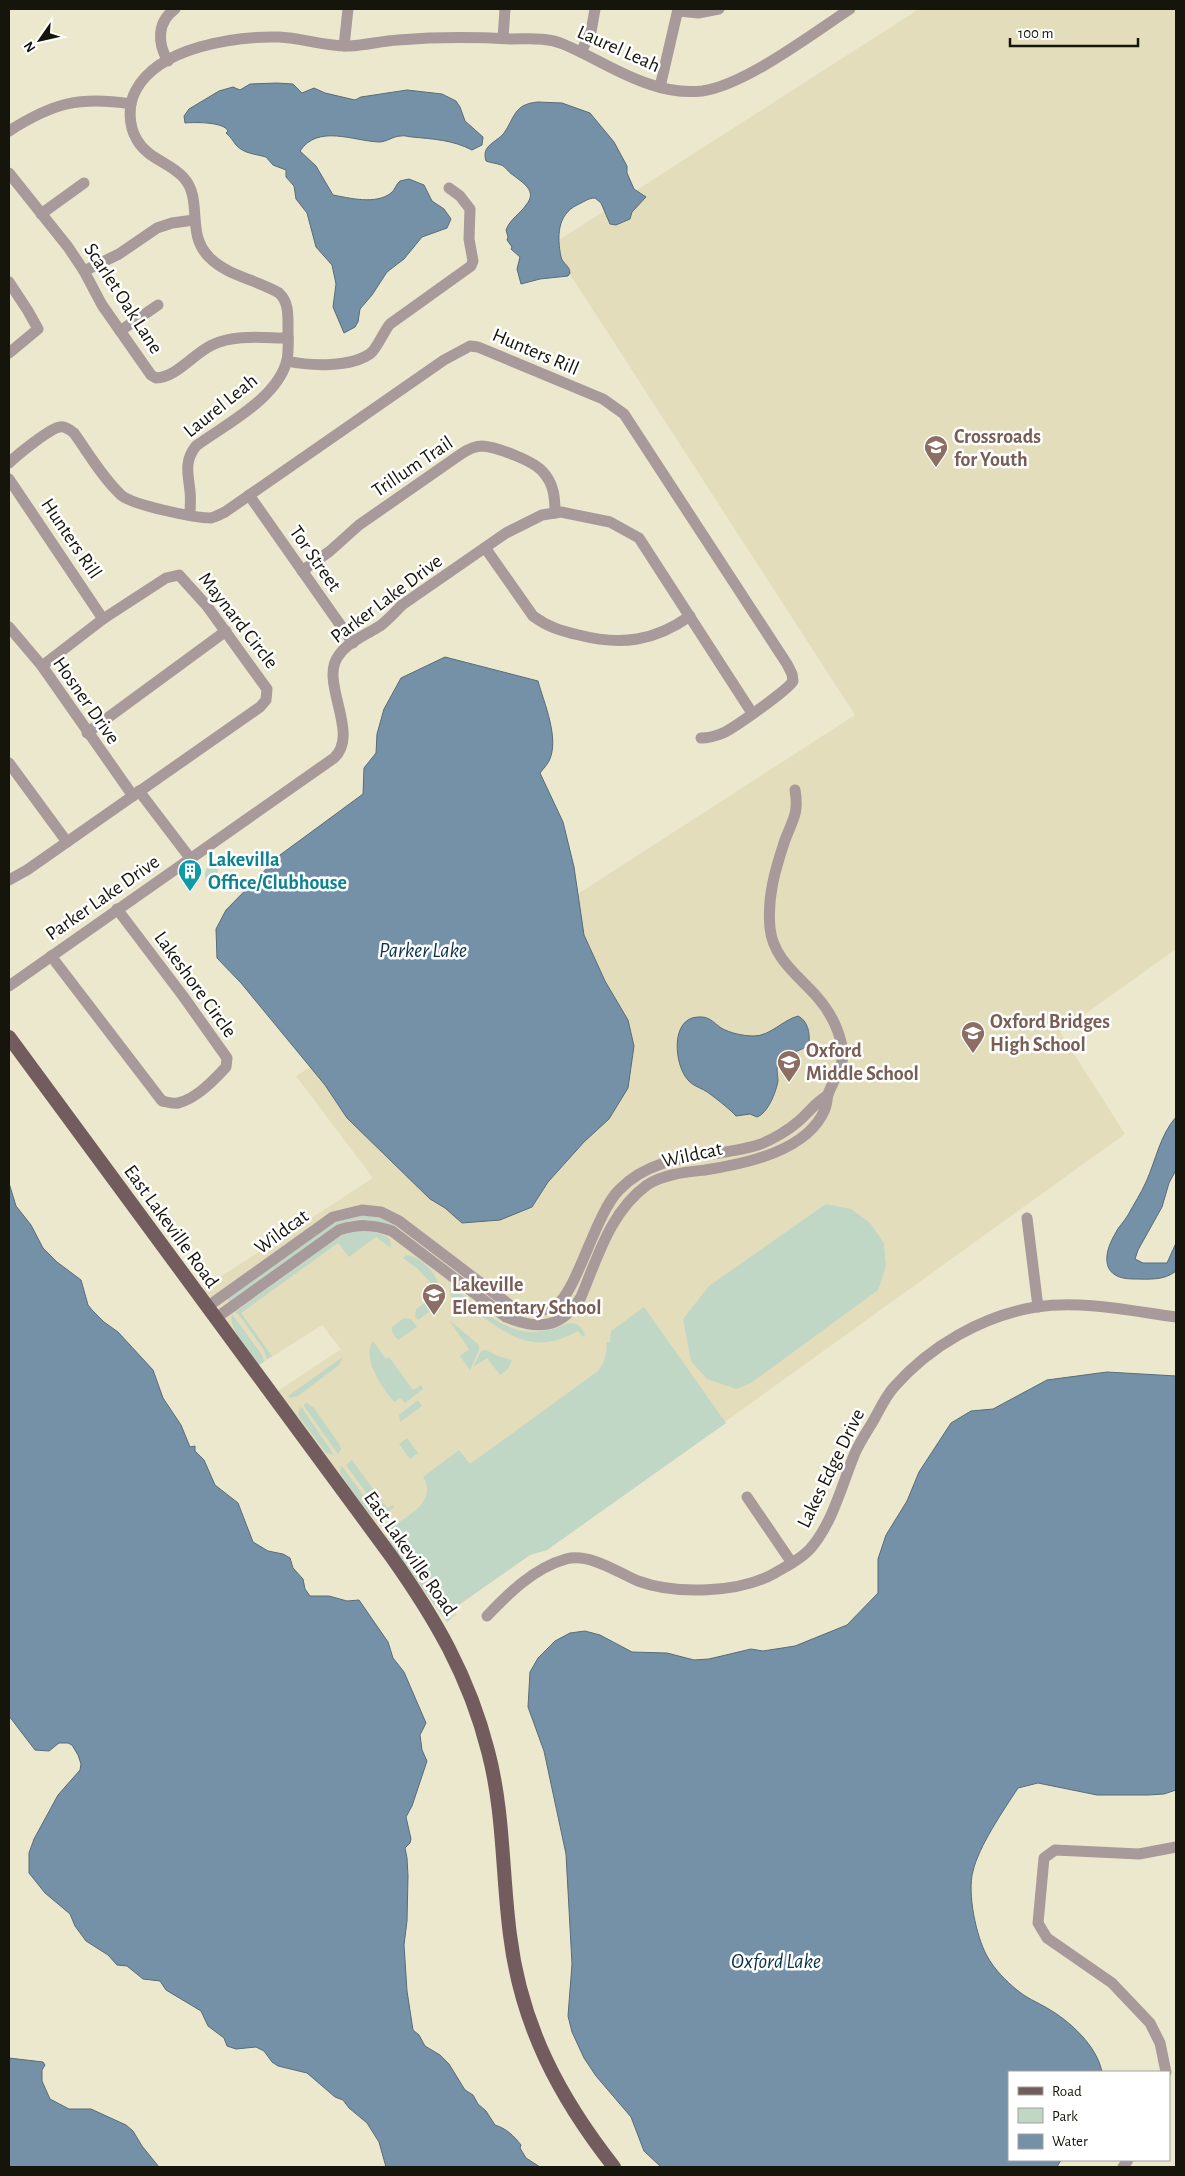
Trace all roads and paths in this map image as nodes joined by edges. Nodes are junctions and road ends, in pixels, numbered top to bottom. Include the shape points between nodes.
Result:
1 (175, 9) edge
2 (348, 9) edge
3 (505, 9) edge
4 (594, 9) edge
5 (719, 9) edge
6 (850, 9) edge
7 (679, 10) edge
8 (503, 38) junction
9 (344, 46) junction
10 (581, 52) junction
11 (168, 61) junction
12 (660, 87) junction
13 (131, 104) junction
14 (9, 131) edge
15 (9, 173) edge
16 (84, 183) dead end
17 (449, 188) dead end
18 (41, 214) junction
19 (194, 220) junction
20 (84, 270) junction
21 (9, 282) edge
22 (158, 305) dead end
23 (120, 331) junction
24 (288, 338) junction
25 (9, 353) edge
26 (287, 361) junction
27 (9, 463) edge
28 (9, 479) edge
29 (249, 495) junction
30 (555, 513) junction
31 (190, 515) junction
32 (486, 549) junction
33 (302, 571) junction
34 (690, 616) junction
35 (103, 619) junction
36 (9, 627) edge
37 (226, 631) junction
38 (353, 643) junction
39 (42, 666) junction
40 (752, 712) junction
41 (87, 733) junction
42 (701, 738) dead end
43 (9, 763) edge
44 (795, 790) dead end
45 (136, 794) junction
46 (67, 842) junction
47 (190, 858) junction
48 (9, 880) edge
49 (118, 910) junction
50 (51, 956) junction
51 (9, 986) edge
52 (9, 1037) edge
53 (828, 1094) junction
54 (1027, 1218) dead end
55 (411, 1230) junction
56 (405, 1240) junction
57 (562, 1298) junction
58 (575, 1307) junction
59 (1038, 1307) junction
60 (211, 1312) junction
61 (1176, 1316) edge
62 (747, 1497) dead end
63 (792, 1563) junction
64 (488, 1616) dead end
65 (1176, 1847) edge
66 (1166, 2071) edge
67 (614, 2167) edge

1 - 11 street via 165,20 159,36
2 - 9 street
3 - 8 street
4 - 10 street via 591,32
5 - 7 street via 698,13
6 - 12 street, Laurel Leah via 729,83 688,92
7 - 12 street
8 - 9 street, Laurel Leah via 420,38
8 - 10 street, Laurel Leah via 551,40
9 - 11 street, Laurel Leah via 280,37 234,39 204,45
10 - 12 street, Laurel Leah via 640,81
11 - 13 street, Laurel Leah via 144,78
13 - 14 street via 102,99 73,102 37,115
13 - 19 street, Laurel Leah via 132,127 137,141 148,154 184,178 190,188
15 - 18 street, Scarlet Oak Lane
16 - 18 street
17 - 26 street via 470,209 471,266 390,324 376,347 364,356 321,365
18 - 20 street, Scarlet Oak Lane
19 - 20 street via 157,228 119,254
19 - 24 street, Laurel Leah via 198,241 209,258 284,297 288,312
20 - 23 street, Scarlet Oak Lane
21 - 25 street via 38,329
22 - 23 street
23 - 24 street, Scarlet Oak Lane via 156,378 167,377 206,348 221,342 242,338
24 - 26 street, Laurel Leah
26 - 31 street, Laurel Leah via 267,394 191,452 186,468
27 - 31 street, Hunters Rill via 52,431 68,428 125,498
28 - 35 street, Hunters Rill
29 - 31 street, Hunters Rill via 213,518
29 - 33 street, Tor Street
29 - 40 street, Hunters Rill via 444,360 470,346 603,398 630,421 792,674 790,686
30 - 32 street, Parker Lake Drive via 526,521
30 - 33 street, Trillum Trail via 554,494 539,468 497,449 474,447 359,525
30 - 34 street, Parker Lake Drive via 610,522 640,538
32 - 34 street via 533,616 560,631 609,642 650,637 673,628
32 - 38 street, Parker Lake Drive via 402,605 388,620
33 - 38 street, Tor Street
34 - 40 street, Parker Lake Drive
35 - 37 street, Maynard Circle via 166,578 179,575
35 - 39 street, Maynard Circle
36 - 39 street, Hosner Drive
37 - 41 street
37 - 45 street, Maynard Circle via 267,689 266,700 232,728
38 - 47 street, Parker Lake Drive via 338,655 333,668 343,729 340,753
39 - 41 street, Hosner Drive
40 - 42 street, Hunters Rill via 725,732
41 - 45 street, Hosner Drive
43 - 46 street
44 - 53 street, Wildcat via 798,807 772,884 768,909 770,933 782,960 820,1000 836,1026 844,1054
45 - 46 street, Maynard Circle
45 - 47 street, Hosner Drive
46 - 48 street, Maynard Circle
47 - 49 street, Parker Lake Drive
49 - 50 street, Parker Lake Drive
49 - 50 street, Lakeshore Circle via 227,1058 226,1067 219,1075 190,1098 176,1104 162,1101
50 - 51 street, Parker Lake Drive
52 - 60 main road, East Lakeville Road
53 - 57 street, Wildcat via 801,1119 758,1145 679,1158 644,1170 628,1182 612,1197 602,1214 570,1289
53 - 58 street, Wildcat via 825,1110 810,1130 788,1146 762,1158 682,1173 650,1183 636,1193 614,1221
54 - 59 street
55 - 56 street
55 - 57 street, Wildcat via 511,1306 542,1311 557,1305
55 - 60 street, Wildcat via 381,1212 362,1210 333,1217
56 - 58 street, Wildcat via 506,1317 527,1326 559,1320
56 - 60 street, Wildcat via 378,1226 362,1224 339,1230
57 - 58 street
59 - 61 street, Lakes Edge Drive via 1070,1306
59 - 63 street, Lakes Edge Drive via 1004,1314 974,1327 928,1354 893,1388 856,1450 822,1531 810,1549
60 - 67 main road, East Lakeville Road via 409,1582 455,1657 477,1711 492,1765 511,1945 526,2012 558,2086
62 - 63 street
63 - 64 street, Lakes Edge Drive via 754,1581 726,1588 690,1590 640,1582 591,1560 567,1559 525,1580
65 - 66 street via 1139,1854 1055,1850 1044,1858 1038,1923 1047,1938 1112,1983 1150,2023 1160,2043

